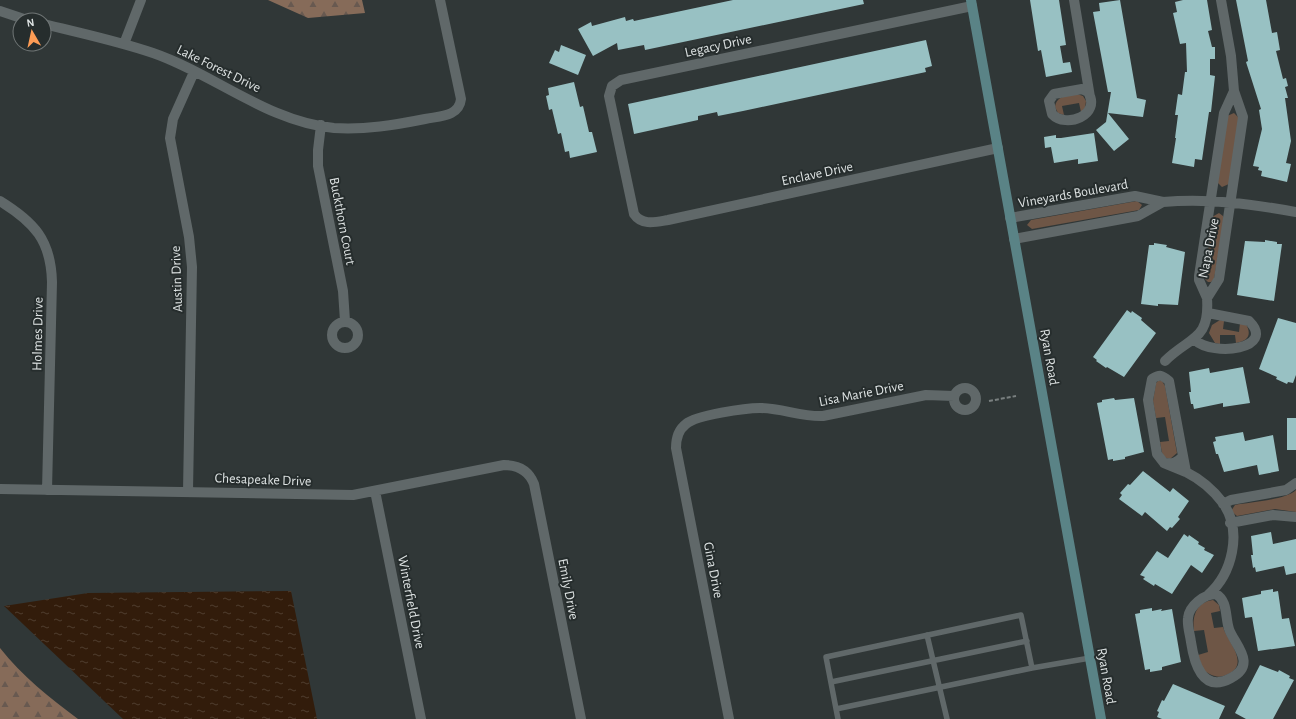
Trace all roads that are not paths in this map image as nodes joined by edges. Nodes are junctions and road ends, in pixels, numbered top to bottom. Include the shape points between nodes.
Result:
1 (141, 0) edge
2 (440, 0) edge
3 (1074, 0) edge
4 (1221, 0) edge
5 (972, 3) edge
6 (0, 11) edge
7 (12, 15) edge
8 (52, 26) edge
9 (124, 44) junction
10 (194, 72) junction
11 (1087, 76) junction
12 (1073, 90) junction
13 (1234, 91) junction
14 (1091, 98) junction
15 (322, 126) junction
16 (998, 148) junction
17 (1210, 200) junction
18 (0, 201) edge
19 (1163, 202) junction
20 (1230, 202) junction
21 (1296, 212) edge
22 (1010, 218) junction
23 (642, 221) joint
24 (1014, 239) junction
25 (1207, 298) junction
26 (1208, 313) junction
27 (345, 321) dead end
28 (1195, 340) junction
29 (1165, 361) junction
30 (1152, 379) junction
31 (1169, 381) junction
32 (954, 396) dead end
33 (681, 427) joint
34 (1183, 456) junction
35 (1164, 463) junction
36 (522, 469) joint
37 (1186, 472) junction
38 (1296, 483) edge
39 (0, 489) edge
40 (47, 490) junction
41 (188, 491) junction
42 (376, 491) junction
43 (1223, 504) junction
44 (1296, 517) edge
45 (1230, 523) junction
46 (1221, 582) junction
47 (1208, 595) junction
48 (1223, 600) junction
49 (928, 635) junction
50 (1027, 641) junction
51 (1090, 658) junction
52 (934, 660) junction
53 (1032, 668) junction
54 (831, 682) junction
55 (940, 687) junction
56 (836, 709) junction
57 (421, 719) edge
58 (581, 719) edge
59 (729, 719) edge
60 (838, 719) edge
61 (947, 719) edge
62 (1101, 719) edge

1 - 9 street
2 - 15 street, Lake Forest Drive via 461,99 457,110 382,127
3 - 11 street
4 - 13 street, Napa Drive
5 - 16 main road, Ryan Road
5 - 23 street, Legacy Drive via 615,82 609,96 634,214
6 - 7 street
8 - 9 street, Lake Forest Drive
9 - 10 street, Lake Forest Drive via 153,53
10 - 15 street, Lake Forest Drive via 273,111
10 - 41 street, Austin Drive via 172,119 170,138 189,237 192,268
11 - 12 street via 1082,85
11 - 14 street
12 - 14 street via 1085,90
12 - 14 street via 1057,92 1051,97 1049,106 1055,117 1065,120 1085,115 1091,106
13 - 17 street, Napa Drive via 1224,112
13 - 20 street, Napa Drive via 1243,117
15 - 27 street, Buckthorn Court via 317,157 343,291
16 - 22 main road, Ryan Road
16 - 23 street, Enclave Drive via 655,223
17 - 19 street, Vineyards Boulevard
17 - 20 street, Vineyards Boulevard
17 - 25 street, Napa Drive via 1198,276
18 - 40 street, Holmes Drive via 34,226 50,257 52,282
19 - 22 street, Vineyards Boulevard via 1135,196
19 - 24 street, Vineyards Boulevard via 1138,216
20 - 21 street, Vineyards Boulevard
20 - 25 street, Napa Drive via 1219,279
22 - 24 main road, Ryan Road
24 - 51 main road, Ryan Road
25 - 26 street, Napa Drive
26 - 28 street, Napa Drive via 1202,331
26 - 28 street via 1249,321 1256,331 1253,340 1242,348 1220,349 1204,347
28 - 29 street, Napa Drive
29 - 30 street, Napa Drive
29 - 31 street
30 - 31 street via 1161,375
30 - 35 street, Napa Drive via 1148,400 1157,454
31 - 34 street
32 - 33 street, Lisa Marie Drive via 926,395 812,417 771,409 750,408 694,419
33 - 59 street, Gina Drive via 677,434 676,448
34 - 35 street via 1176,462
34 - 37 street
35 - 37 street
36 - 42 street, Chesapeake Drive via 517,466 504,466
36 - 58 street, Emily Drive via 528,472 534,484
37 - 43 street via 1208,488
38 - 43 street via 1286,490 1231,500
39 - 40 street, Chesapeake Drive
40 - 41 street, Chesapeake Drive
41 - 42 street, Chesapeake Drive via 342,496
42 - 57 street, Winterfield Drive
43 - 45 street
44 - 45 street via 1273,515
45 - 46 street via 1232,552
46 - 47 street
46 - 48 street
47 - 48 street via 1216,594
47 - 48 street via 1194,605 1190,611 1188,624 1196,668 1204,677 1216,682 1235,676 1243,661 1241,648 1229,630
49 - 50 lane via 1021,615
49 - 52 lane
49 - 54 lane via 826,657
50 - 52 lane
50 - 53 lane
51 - 53 lane
51 - 62 main road, Ryan Road
52 - 54 lane
52 - 55 lane
53 - 55 lane
54 - 56 lane
55 - 56 lane
55 - 61 lane
56 - 60 lane

